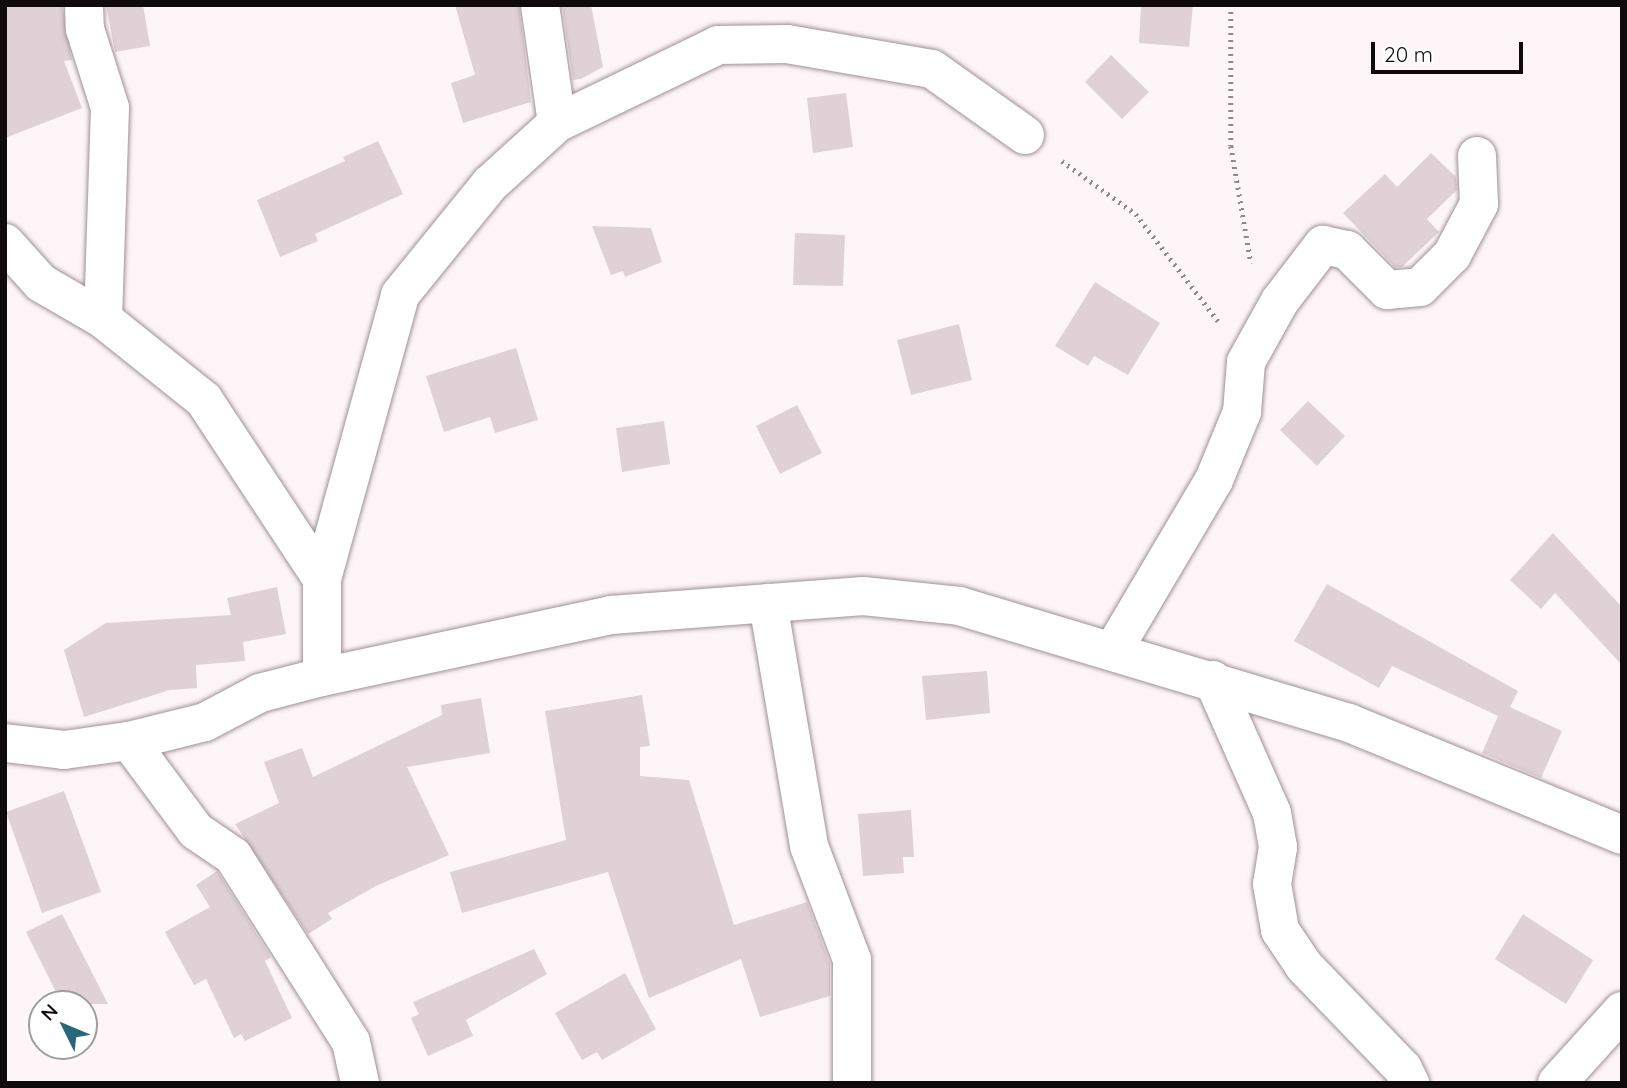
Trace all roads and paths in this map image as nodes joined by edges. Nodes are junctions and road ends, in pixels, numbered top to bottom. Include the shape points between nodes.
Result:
1 (84, 5) edge
2 (540, 5) edge
3 (1231, 5) edge
4 (556, 123) junction
5 (1025, 135) joint
6 (1477, 156) dead end
7 (5, 243) edge
8 (1280, 301) junction
9 (103, 319) junction
10 (1246, 362) junction
11 (322, 579) junction
12 (768, 603) junction
13 (1114, 649) junction
14 (323, 677) junction
15 (1213, 680) junction
16 (130, 741) junction
17 (5, 743) edge
18 (1622, 835) edge
19 (1622, 1012) edge
20 (360, 1083) edge
21 (852, 1083) edge
22 (1410, 1083) edge
23 (1558, 1083) edge

1 - 9 street via 85,29 110,108
2 - 4 street
3 - 8 path via 1234,159 1253,278
4 - 5 street via 718,45 787,44 932,69
4 - 11 street via 489,184 400,295
5 - 10 path via 1136,214 1184,271
6 - 8 street via 1479,204 1452,256 1420,287 1387,290 1347,250 1323,245
7 - 9 street via 40,283
8 - 10 street
9 - 11 street via 204,400
10 - 13 street via 1242,412 1214,480
11 - 14 street
12 - 13 street via 863,596 959,606
12 - 14 street via 611,615
12 - 21 street via 809,846 852,960
13 - 15 street
14 - 16 street via 260,693 205,722
15 - 18 street via 1349,723
15 - 22 street via 1272,813 1278,847 1272,884 1280,930 1304,966 1403,1069
16 - 17 street via 64,750
16 - 20 street via 196,831 233,856 351,1042
19 - 23 street

